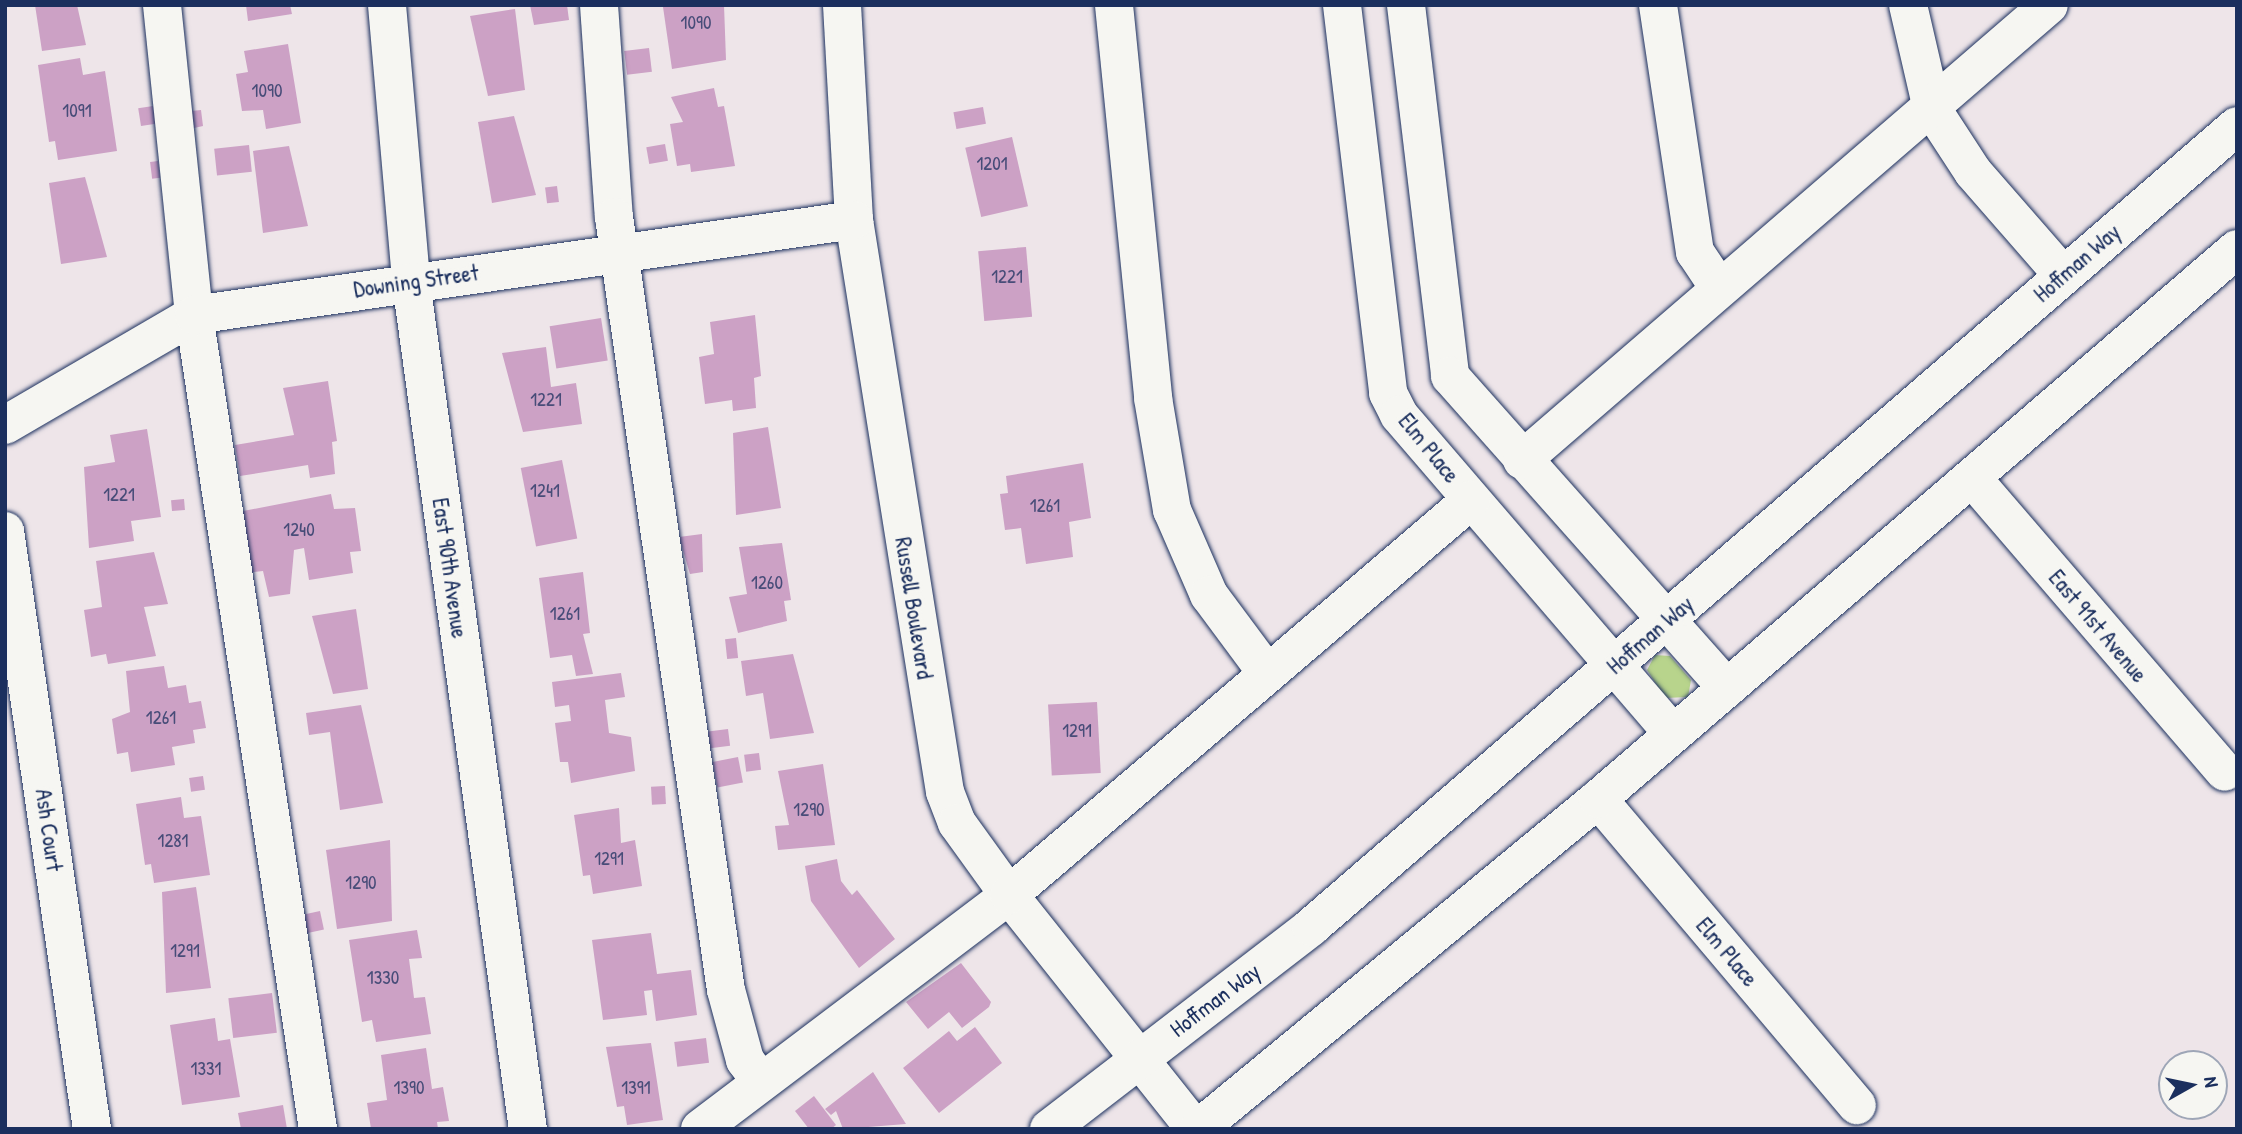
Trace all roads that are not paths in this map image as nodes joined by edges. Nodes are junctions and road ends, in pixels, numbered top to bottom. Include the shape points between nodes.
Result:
1 (162, 5) edge
2 (387, 5) edge
3 (599, 5) edge
4 (842, 5) edge
5 (1114, 5) edge
6 (1342, 5) edge
7 (1406, 5) edge
8 (1658, 5) edge
9 (1908, 5) edge
10 (2049, 5) edge
11 (1932, 109) junction
12 (2237, 126) edge
13 (855, 220) junction
14 (2237, 249) edge
15 (619, 252) junction
16 (2063, 275) junction
17 (411, 282) junction
18 (1719, 288) junction
19 (194, 316) junction
20 (5, 425) edge
21 (1522, 460) junction
22 (1973, 479) junction
23 (1471, 500) junction
24 (5, 531) edge
25 (1667, 620) junction
26 (1614, 666) junction
27 (1267, 673) junction
28 (1727, 688) junction
29 (1673, 733) junction
30 (2225, 772) dead end
31 (1598, 799) junction
32 (1009, 895) junction
33 (1139, 1057) junction
34 (761, 1082) junction
35 (1857, 1105) dead end
36 (92, 1129) edge
37 (318, 1129) edge
38 (528, 1129) edge
39 (701, 1129) edge
40 (1049, 1129) edge
41 (1196, 1129) edge

1 - 19 street
2 - 17 street, East 90th Avenue
3 - 15 street
4 - 13 street, Russell Boulevard
5 - 27 street via 1153,398 1172,510 1209,595
6 - 23 street, Elm Place via 1388,393
7 - 21 street via 1450,376
8 - 18 street via 1695,252
9 - 11 street
10 - 11 street
11 - 16 street via 1973,172
11 - 18 street
12 - 16 street, Hoffman Way
13 - 15 street, Downing Street
13 - 32 street, Russell Boulevard via 945,792 957,823
14 - 22 street
15 - 17 street, Downing Street
15 - 34 street via 726,990 745,1060
16 - 25 street, Hoffman Way
17 - 19 street, Downing Street
17 - 38 street, East 90th Avenue
18 - 21 street
19 - 20 street, Downing Street
19 - 37 street
21 - 25 street
22 - 28 street
22 - 30 street, East 91st Avenue
23 - 26 street, Elm Place
23 - 27 street
24 - 36 street, Ash Court
25 - 26 street, Hoffman Way
25 - 28 street
26 - 29 street, Elm Place
26 - 33 street, Hoffman Way via 1311,927
27 - 32 street
28 - 29 street
29 - 31 street
31 - 35 street, Elm Place
31 - 41 street
32 - 33 street, Russell Boulevard
32 - 34 street
33 - 40 street, Hoffman Way
33 - 41 street, Russell Boulevard
34 - 39 street

